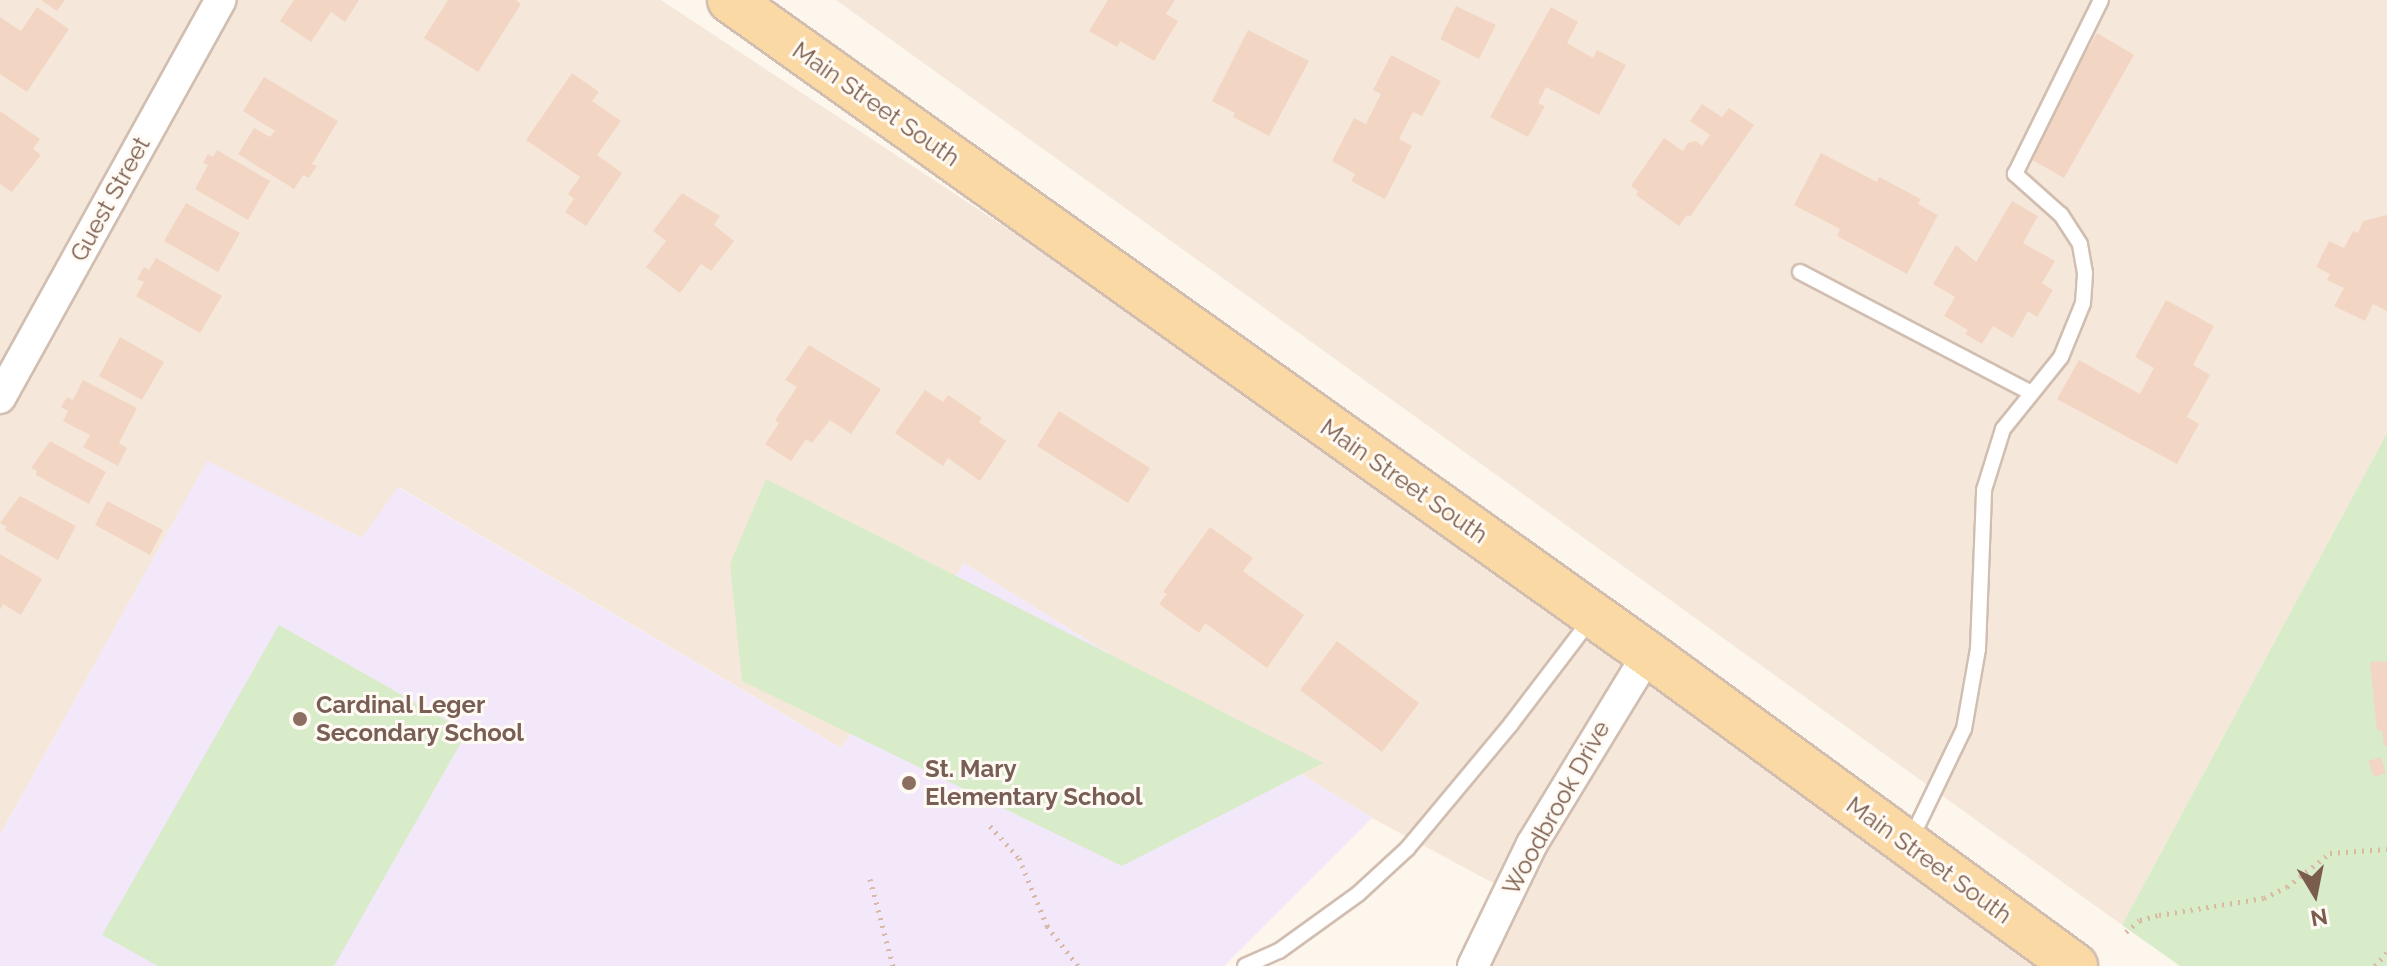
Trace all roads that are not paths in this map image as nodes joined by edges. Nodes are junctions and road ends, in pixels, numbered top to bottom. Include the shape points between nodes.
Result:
1 (221, 0) edge
2 (730, 0) edge
3 (2101, 0) edge
4 (1800, 272) dead end
5 (2030, 392) junction
6 (0, 398) edge
7 (1593, 615) junction
8 (1648, 654) junction
9 (1908, 845) junction
10 (1245, 966) edge
11 (1473, 966) edge
12 (2075, 966) edge

1 - 6 street, Guest Street
2 - 7 main road, Main Street South
3 - 5 lane via 2015,174 2061,215 2080,244 2085,273 2083,303 2061,357
4 - 5 lane
5 - 9 lane via 2003,429 1984,490 1978,649 1964,729
7 - 8 main road, Main Street South
7 - 10 lane via 1407,849 1358,894 1279,951
8 - 9 main road, Main Street South
8 - 11 street, Woodbrook Drive via 1532,844
9 - 12 main road, Main Street South

